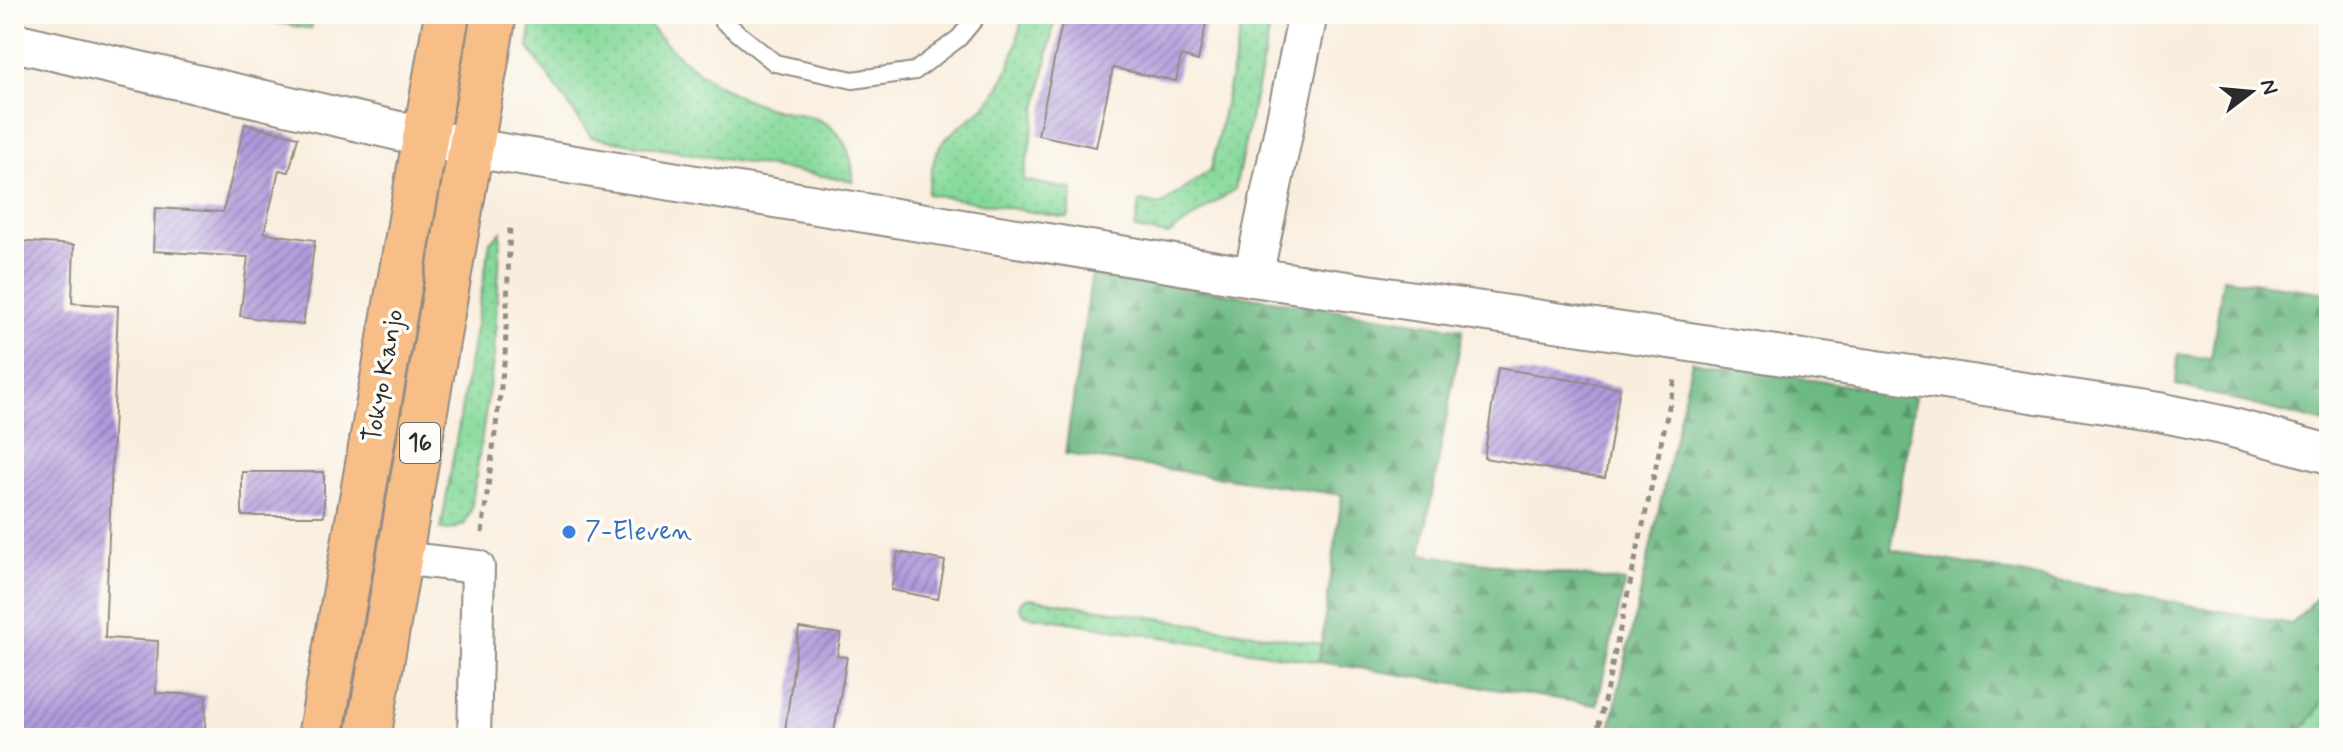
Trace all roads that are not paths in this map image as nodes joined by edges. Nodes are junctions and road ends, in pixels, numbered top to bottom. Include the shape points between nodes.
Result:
1 (447, 14) edge
2 (494, 14) edge
3 (719, 14) edge
4 (979, 14) edge
5 (1308, 14) edge
6 (14, 42) edge
7 (426, 139) junction
8 (472, 148) junction
9 (1253, 277) junction
10 (2329, 454) edge
11 (399, 558) junction
12 (320, 738) edge
13 (368, 738) edge
14 (474, 738) edge

1 - 7 highway, Tokyo Kanjo / 16
2 - 8 highway, Tokyo Kanjo / 16
3 - 4 lane via 775,63 853,80 915,71 959,38
5 - 9 street
6 - 7 street
7 - 8 street
7 - 12 highway, Tokyo Kanjo / 16
8 - 9 street
8 - 11 highway, Tokyo Kanjo / 16
9 - 10 street via 2159,412
11 - 13 highway, Tokyo Kanjo / 16
11 - 14 street via 478,567

